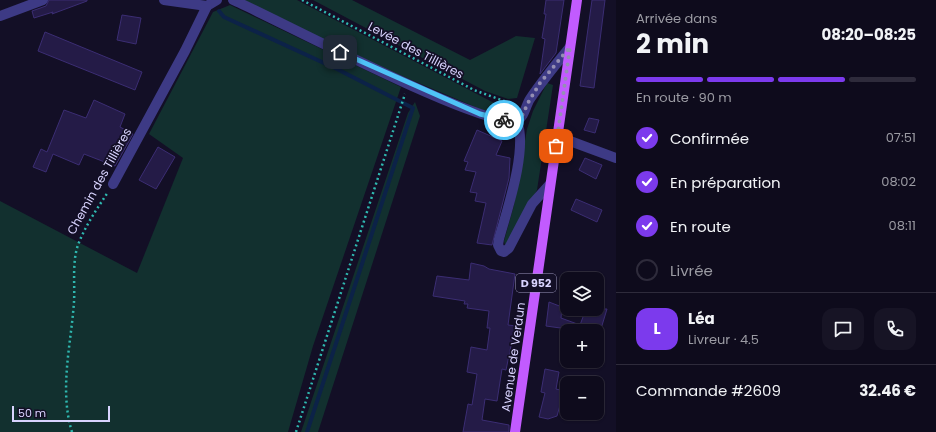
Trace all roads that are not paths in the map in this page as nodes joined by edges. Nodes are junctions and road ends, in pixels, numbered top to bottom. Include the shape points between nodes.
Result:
1 (43, 0) edge
2 (164, 0) edge
3 (217, 0) edge
4 (233, 0) edge
5 (577, 0) edge
6 (207, 6) junction
7 (0, 16) edge
8 (570, 47) junction
9 (517, 121) junction
10 (558, 134) junction
11 (616, 158) edge
12 (113, 184) road end
13 (550, 184) junction
14 (515, 432) edge

1 - 7 street
2 - 6 street
3 - 6 street
4 - 9 street via 439,97 480,114
5 - 8 main road, Avenue de Verdun / D 952
6 - 12 street, Chemin des Tillières
8 - 9 street via 540,83
8 - 10 main road, Avenue de Verdun / D 952
9 - 13 street via 520,142 517,170 499,239 501,251 504,252 508,248 532,204
10 - 11 street
10 - 13 main road, Avenue de Verdun / D 952
13 - 14 main road, Avenue de Verdun / D 952

